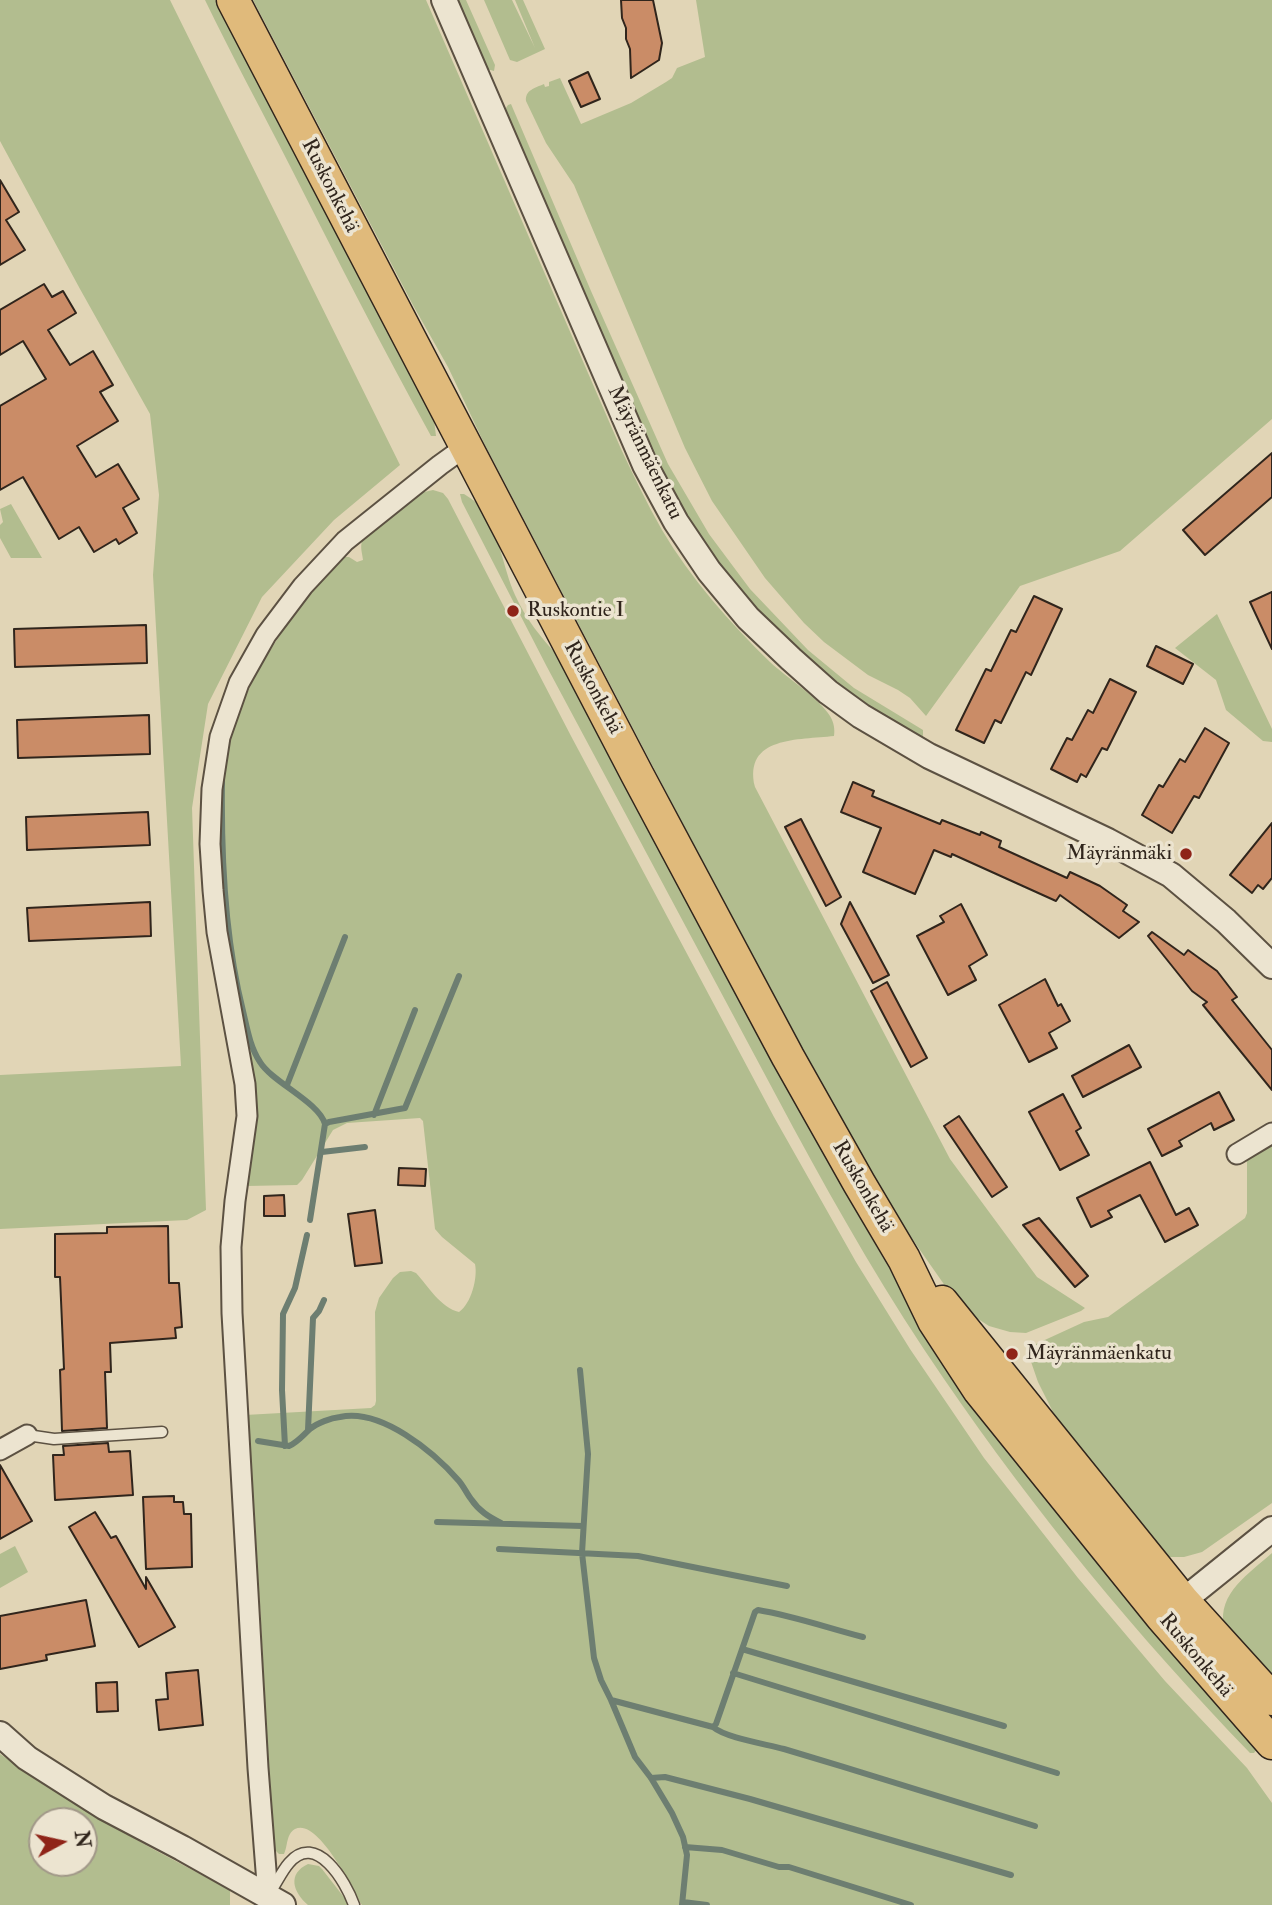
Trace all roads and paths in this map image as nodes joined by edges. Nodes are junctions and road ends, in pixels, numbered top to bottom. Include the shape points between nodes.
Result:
1 (233, 0) edge
2 (444, 0) edge
3 (465, 447) junction
4 (1272, 966) edge
5 (1272, 1133) edge
6 (1237, 1154) dead end
7 (162, 1433) dead end
8 (27, 1435) joint
9 (0, 1450) edge
10 (1272, 1529) edge
11 (1173, 1609) junction
12 (1272, 1699) edge
13 (0, 1734) edge
14 (1272, 1743) edge
15 (276, 1900) edge
16 (354, 1905) edge

1 - 3 main road, Ruskonkehä
2 - 4 street, Mäyränmäenkatu via 645,465 676,522 748,618 861,716 929,756 1171,875
3 - 11 main road, Ruskonkehä via 788,1056 904,1259 950,1310
3 - 15 street via 345,541 266,635 240,683 220,737 212,789 210,844 217,932 247,1116 231,1247 232,1313 258,1754
5 - 6 street
7 - 8 lane via 54,1439
8 - 9 street
10 - 11 street
11 - 12 main road, Ruskonkehä
11 - 14 main road, Ruskonkehä
13 - 15 street via 27,1758 104,1807
15 - 16 lane via 289,1862 306,1853 327,1861

